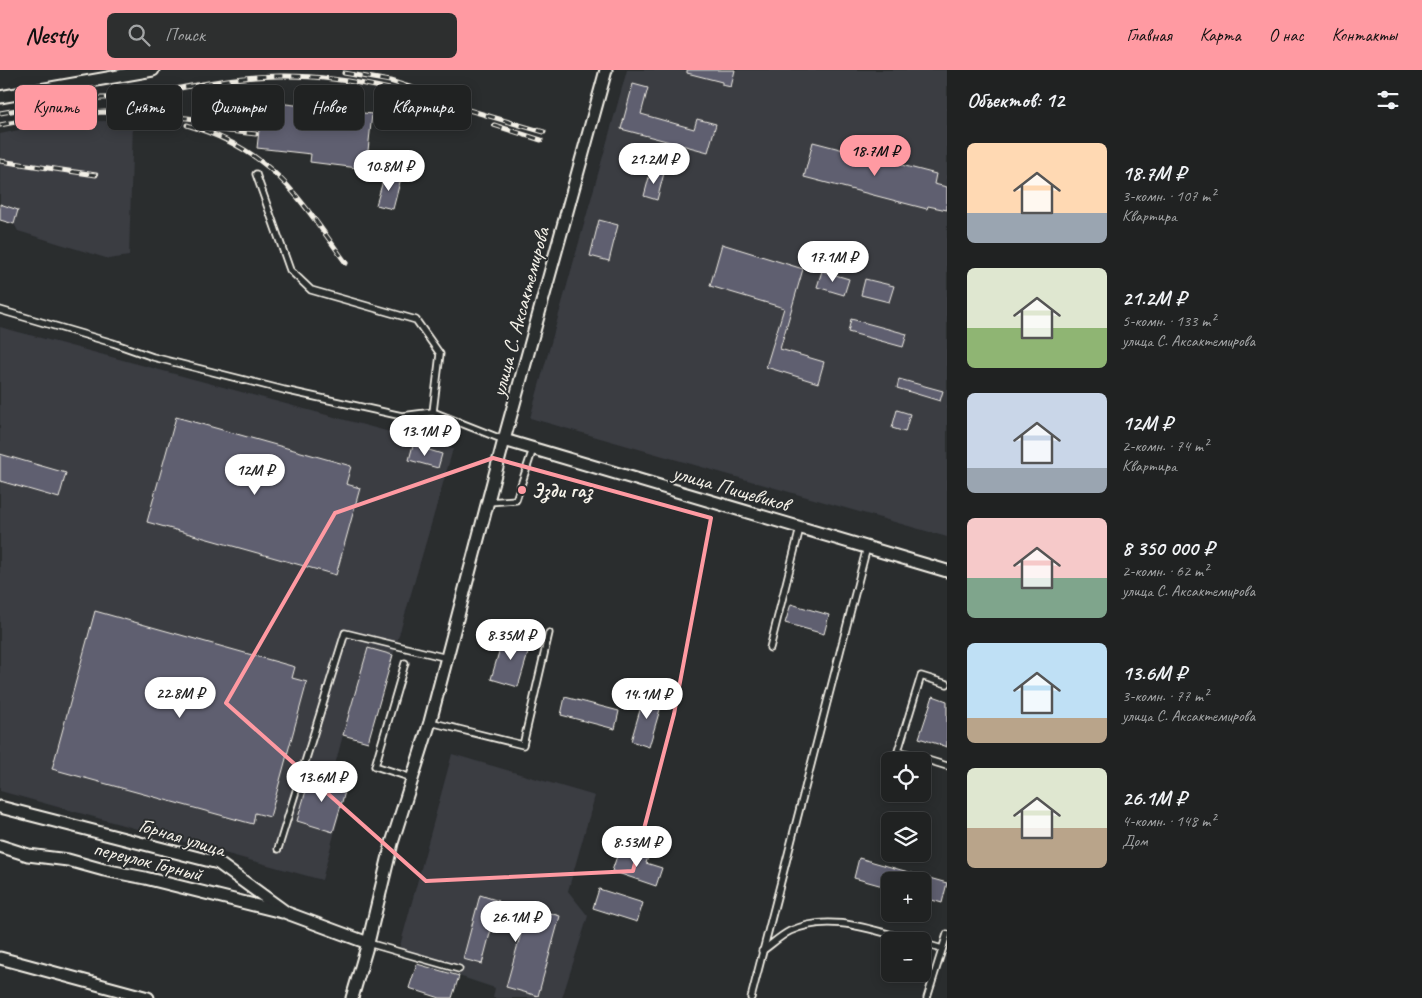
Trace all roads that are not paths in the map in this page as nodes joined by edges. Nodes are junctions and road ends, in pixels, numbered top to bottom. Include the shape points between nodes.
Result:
1 (153, 70) edge
2 (606, 70) edge
3 (0, 97) edge
4 (256, 174) dead end
5 (0, 310) edge
6 (433, 412) junction
7 (504, 440) junction
8 (533, 449) junction
9 (488, 502) junction
10 (800, 528) junction
11 (867, 547) junction
12 (947, 571) edge
13 (549, 633) dead end
14 (770, 648) dead end
15 (447, 658) junction
16 (406, 663) dead end
17 (947, 684) edge
18 (430, 722) junction
19 (947, 766) edge
20 (412, 778) junction
21 (0, 807) edge
22 (0, 846) edge
23 (278, 849) dead end
24 (287, 913) junction
25 (881, 932) edge
26 (947, 934) edge
27 (368, 943) junction
28 (931, 946) edge
29 (942, 949) junction
30 (762, 951) junction
31 (0, 958) edge
32 (459, 969) dead end
33 (148, 998) edge
34 (352, 998) edge
35 (751, 998) edge
36 (927, 998) edge

1 - 3 street
2 - 7 street, улица С. Аксактемирова
4 - 6 lane via 290,270 311,290 416,320 440,354
5 - 6 lane via 153,357 284,390 402,416
6 - 7 lane
7 - 8 street, улица Пищевиков
7 - 9 street, улица С. Аксактемирова
8 - 9 lane via 516,500
8 - 10 street, улица Пищевиков
9 - 15 street, улица С. Аксактемирова
10 - 11 street, улица Пищевиков
10 - 14 lane
11 - 12 street, улица Пищевиков
11 - 30 lane
13 - 18 lane via 522,745
15 - 18 street, улица С. Аксактемирова
15 - 23 lane via 344,633
16 - 20 lane via 375,766
17 - 19 lane via 921,676 898,751
18 - 20 street, улица С. Аксактемирова
20 - 27 street, улица С. Аксактемирова via 392,842
21 - 24 street, Горная улица via 218,863
22 - 24 street, переулок Горный
24 - 27 street, Горная улица
25 - 30 lane via 845,923 824,922 788,932
26 - 29 lane
27 - 32 lane
27 - 34 street, улица С. Аксактемирова
28 - 29 lane
29 - 36 lane
30 - 35 lane
31 - 33 street

